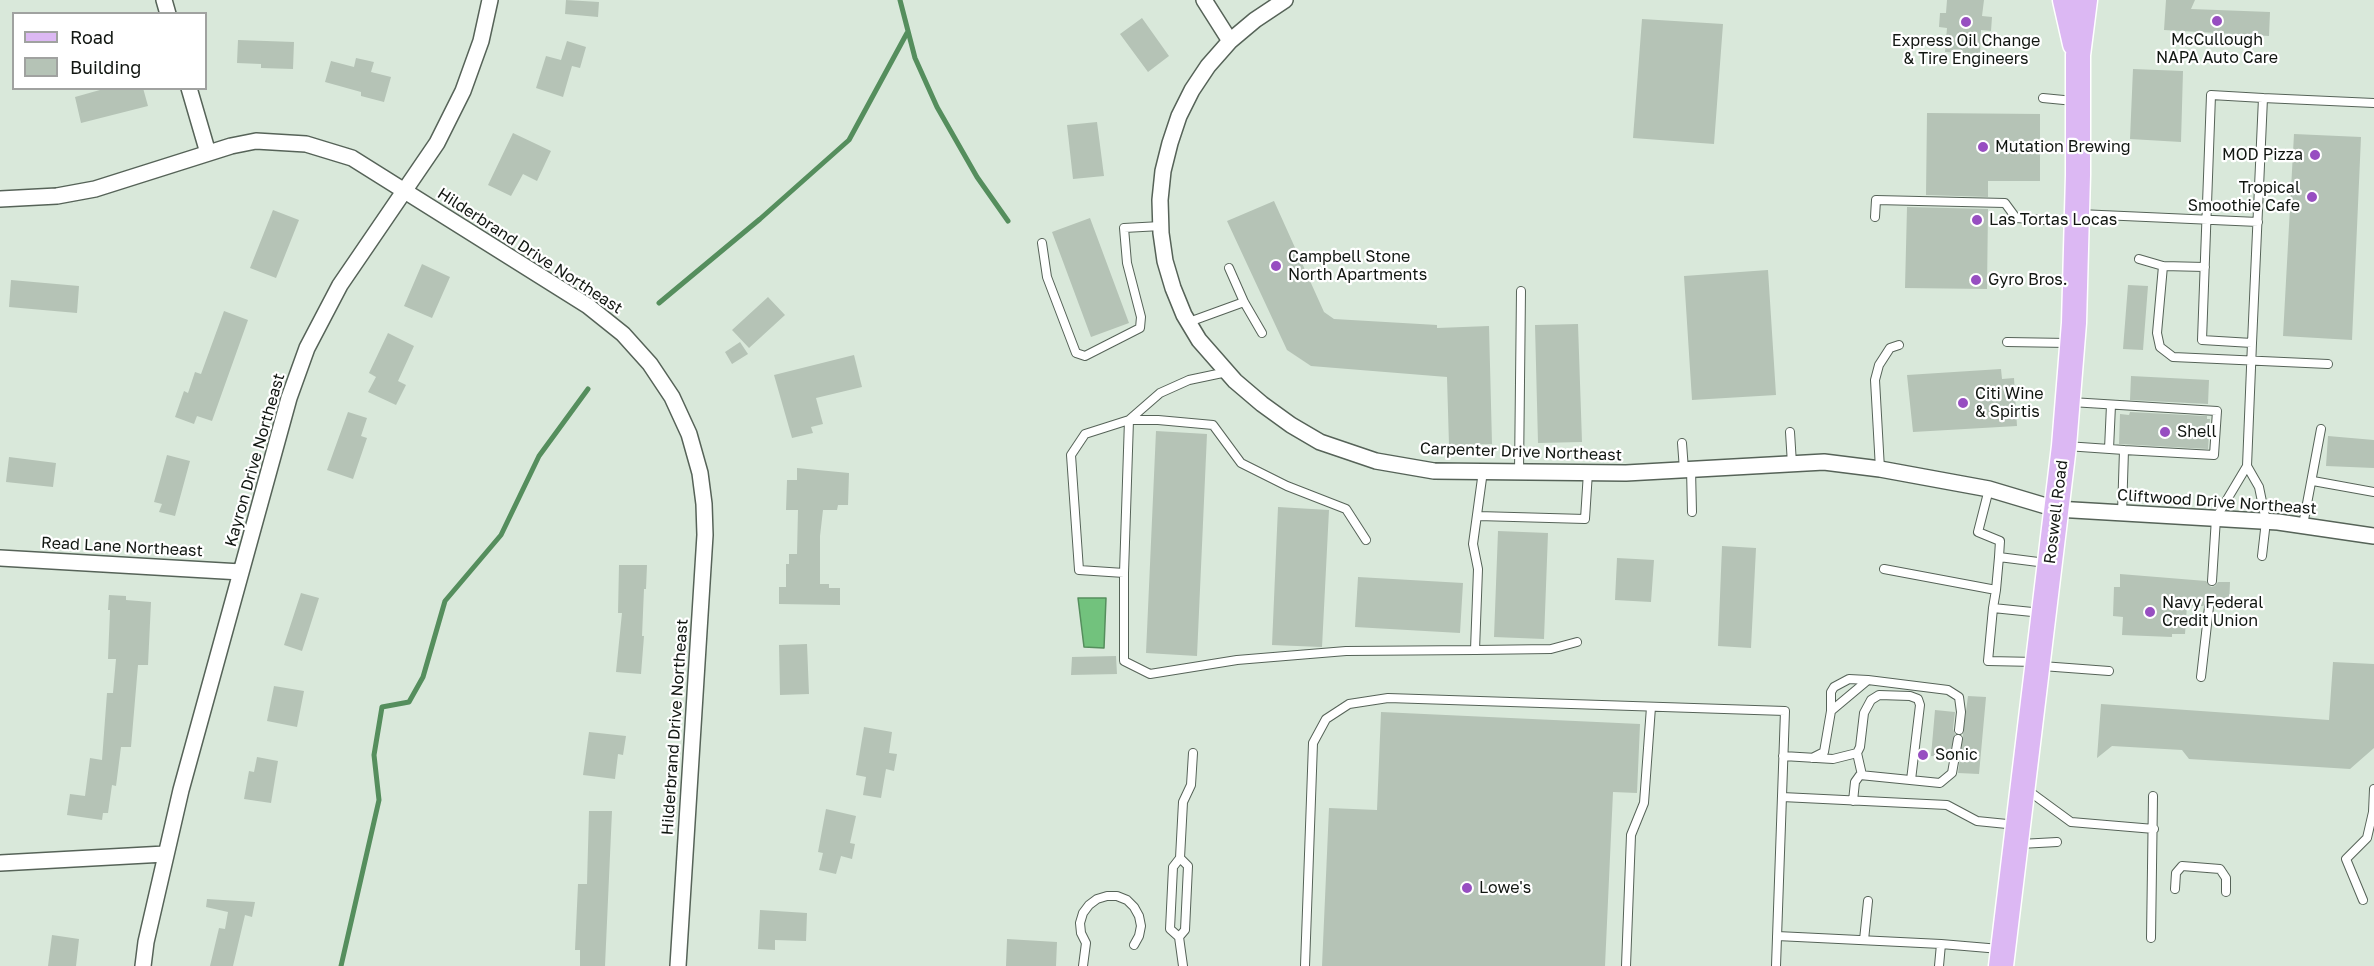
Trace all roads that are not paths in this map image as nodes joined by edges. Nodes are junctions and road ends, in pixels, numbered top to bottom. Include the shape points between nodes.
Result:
1 (490, 0) edge
2 (1204, 0) edge
3 (1285, 0) edge
4 (2065, 0) edge
5 (2085, 0) edge
6 (1230, 41) junction
7 (2078, 55) junction
8 (190, 90) edge
9 (2043, 98) dead end
10 (2263, 98) junction
11 (2078, 101) junction
12 (2374, 103) edge
13 (208, 153) junction
14 (404, 190) junction
15 (0, 199) edge
16 (1875, 217) dead end
17 (2077, 218) junction
18 (2206, 220) junction
19 (2258, 222) junction
20 (1161, 226) junction
21 (1042, 243) dead end
22 (2139, 259) dead end
23 (2163, 266) junction
24 (2205, 267) junction
25 (1230, 268) dead end
26 (1521, 291) dead end
27 (1244, 302) junction
28 (1189, 322) junction
29 (1262, 333) dead end
30 (2007, 342) dead end
31 (2072, 343) junction
32 (2252, 344) junction
33 (1899, 345) dead end
34 (2252, 361) junction
35 (2328, 364) dead end
36 (1227, 372) junction
37 (2068, 401) junction
38 (2111, 405) junction
39 (2171, 408) junction
40 (2195, 410) junction
41 (2171, 417) dead end
42 (2195, 418) dead end
43 (1129, 420) junction
44 (2321, 429) dead end
45 (1790, 432) dead end
46 (1682, 443) dead end
47 (2064, 446) junction
48 (2109, 449) junction
49 (2124, 450) junction
50 (1792, 464) junction
51 (2247, 466) junction
52 (1880, 469) junction
53 (1687, 470) junction
54 (1483, 471) junction
55 (1519, 472) junction
56 (1588, 472) junction
57 (2313, 481) junction
58 (1989, 489) junction
59 (2374, 492) edge
60 (2056, 509) junction
61 (1692, 512) dead end
62 (2122, 513) junction
63 (1478, 516) junction
64 (2216, 518) junction
65 (2266, 521) junction
66 (2303, 525) junction
67 (2374, 536) edge
68 (1366, 540) dead end
69 (2262, 556) dead end
70 (1999, 557) junction
71 (0, 558) edge
72 (2049, 563) junction
73 (1884, 569) dead end
74 (241, 572) junction
75 (1124, 573) junction
76 (2212, 581) dead end
77 (1996, 590) junction
78 (2209, 607) dead end
79 (1993, 608) junction
80 (2044, 613) junction
81 (1577, 642) dead end
82 (1475, 650) junction
83 (2037, 664) junction
84 (2109, 671) dead end
85 (2201, 677) dead end
86 (1868, 680) junction
87 (1911, 686) junction
88 (1910, 696) junction
89 (1652, 707) junction
90 (1831, 711) junction
91 (1959, 730) dead end
92 (1958, 739) dead end
93 (1193, 753) dead end
94 (1857, 753) junction
95 (1783, 756) junction
96 (1811, 758) junction
97 (1862, 775) junction
98 (1911, 780) junction
99 (2023, 787) junction
100 (2374, 789) edge
101 (2153, 796) dead end
102 (1782, 797) junction
103 (1853, 801) junction
104 (2154, 829) junction
105 (2017, 835) junction
106 (2057, 842) dead end
107 (165, 854) junction
108 (1180, 858) junction
109 (0, 863) edge
110 (2175, 889) dead end
111 (2226, 892) dead end
112 (2363, 900) dead end
113 (1868, 901) dead end
114 (1777, 936) junction
115 (1179, 937) junction
116 (2151, 938) dead end
117 (1864, 940) junction
118 (1941, 944) junction
119 (1134, 945) dead end
120 (2002, 957) edge
121 (143, 966) edge
122 (678, 966) edge
123 (1083, 966) edge
124 (1183, 966) edge
125 (1305, 966) edge
126 (1626, 966) edge
127 (1776, 966) edge
128 (1939, 966) edge

1 - 14 street, Kayron Drive Northeast via 481,41 463,91 437,143
2 - 6 street
3 - 6 street, Carpenter Drive Northeast
4 - 7 main road, Roswell Road
5 - 7 main road, Roswell Road
6 - 20 street, Carpenter Drive Northeast via 1208,66 1179,116 1163,171
7 - 11 main road, Roswell Road
8 - 13 street
9 - 11 lane
10 - 12 lane
10 - 18 lane via 2211,95
10 - 19 lane
11 - 17 main road, Roswell Road
13 - 14 street, Hilderbrand Drive Northeast via 256,141 306,144 352,158
13 - 15 street, Hilderbrand Drive Northeast via 95,189
14 - 74 street, Kayron Drive Northeast via 340,285 308,348 289,398
14 - 122 street, Hilderbrand Drive Northeast via 588,306 623,334 667,389 689,434 700,473 705,535
16 - 17 lane via 1876,200 1887,200 2005,203 2016,218
17 - 18 lane
17 - 31 main road, Roswell Road
18 - 19 lane
18 - 24 lane
19 - 32 lane
20 - 21 lane via 1124,228 1140,328 1085,356 1076,353 1047,277
20 - 28 street, Carpenter Drive Northeast via 1165,261
22 - 23 lane
23 - 24 lane
23 - 34 lane via 2157,333 2160,347 2173,357
24 - 32 lane via 2202,340
25 - 27 lane
26 - 55 lane
27 - 28 lane
27 - 29 lane
28 - 36 street, Carpenter Drive Northeast
30 - 31 lane
31 - 37 main road, Roswell Road
32 - 34 lane
33 - 52 lane via 1890,348 1879,364 1875,380
34 - 35 lane
34 - 51 lane
36 - 43 lane via 1189,380 1160,393
36 - 54 street, Carpenter Drive Northeast via 1262,404 1320,442 1388,463 1434,471
37 - 38 lane
37 - 47 main road, Roswell Road
38 - 39 lane via 2146,411
38 - 48 lane
39 - 40 lane
39 - 41 lane
40 - 42 lane
40 - 49 lane via 2217,411 2214,455
43 - 68 lane via 1213,425 1241,463 1346,509
43 - 75 lane
43 - 75 lane via 1085,434 1071,455 1079,570
44 - 57 lane
45 - 50 lane
46 - 53 lane
47 - 48 lane
47 - 60 main road, Roswell Road
48 - 49 lane
49 - 62 lane
50 - 52 street, Carpenter Drive Northeast via 1824,462
50 - 53 street, Carpenter Drive Northeast
51 - 64 lane
51 - 65 lane via 2259,487
52 - 58 street, Carpenter Drive Northeast
53 - 56 street, Carpenter Drive Northeast
53 - 61 lane
54 - 55 street, Carpenter Drive Northeast
54 - 63 lane
55 - 56 street, Carpenter Drive Northeast
56 - 63 lane via 1585,519
57 - 59 lane
57 - 66 lane
58 - 60 street, Carpenter Drive Northeast
58 - 70 lane via 1978,532 2000,541
60 - 62 street, Cliftwood Drive Northeast
60 - 72 main road, Roswell Road
62 - 64 street, Cliftwood Drive Northeast
63 - 82 lane via 1473,544 1478,569
64 - 65 street, Cliftwood Drive Northeast
64 - 76 lane
65 - 66 street, Cliftwood Drive Northeast
65 - 69 lane
66 - 67 street, Cliftwood Drive Northeast
70 - 72 lane
70 - 77 lane
71 - 74 street, Read Lane Northeast
72 - 80 main road, Roswell Road
73 - 77 lane
74 - 107 street, Kayron Drive Northeast
75 - 82 lane via 1124,661 1150,674 1237,660 1346,651
77 - 79 lane
78 - 85 lane
79 - 80 lane
79 - 83 lane via 1988,661
80 - 83 main road, Roswell Road
81 - 82 lane via 1551,649
83 - 84 lane
83 - 99 main road, Roswell Road
86 - 87 lane
86 - 90 lane
86 - 90 lane via 1840,682 1831,692
87 - 88 lane
87 - 91 lane via 1948,690 1959,697
88 - 94 lane via 1879,695 1871,700 1864,713
88 - 98 lane via 1918,699 1920,705
89 - 95 lane via 1785,711
89 - 125 lane via 1388,698 1349,704 1326,719 1313,742
89 - 126 lane via 1644,803 1631,835
90 - 96 lane via 1824,752
92 - 98 lane via 1952,773 1940,783
93 - 108 lane via 1191,785 1183,802
94 - 96 lane via 1833,759
94 - 97 lane
95 - 96 lane
95 - 102 lane
97 - 98 lane
97 - 103 lane via 1855,782
99 - 104 lane via 2071,822
99 - 105 main road, Roswell Road
100 - 112 lane via 2367,838 2346,859
101 - 104 lane
102 - 103 lane
102 - 114 lane
103 - 105 lane via 1947,805
104 - 116 lane
105 - 106 lane
105 - 120 main road, Roswell Road
107 - 109 street
107 - 121 street, Kayron Drive Northeast
108 - 115 lane via 1188,866 1185,930
108 - 115 lane via 1173,867 1170,929
110 - 111 lane via 2176,873 2182,866 2220,869 2226,878
113 - 117 lane
114 - 117 lane
114 - 127 lane
115 - 124 lane
117 - 118 lane
118 - 120 lane
118 - 128 lane
119 - 123 lane via 1141,926 1134,907 1117,896 1097,899 1083,913 1080,923 1086,943

